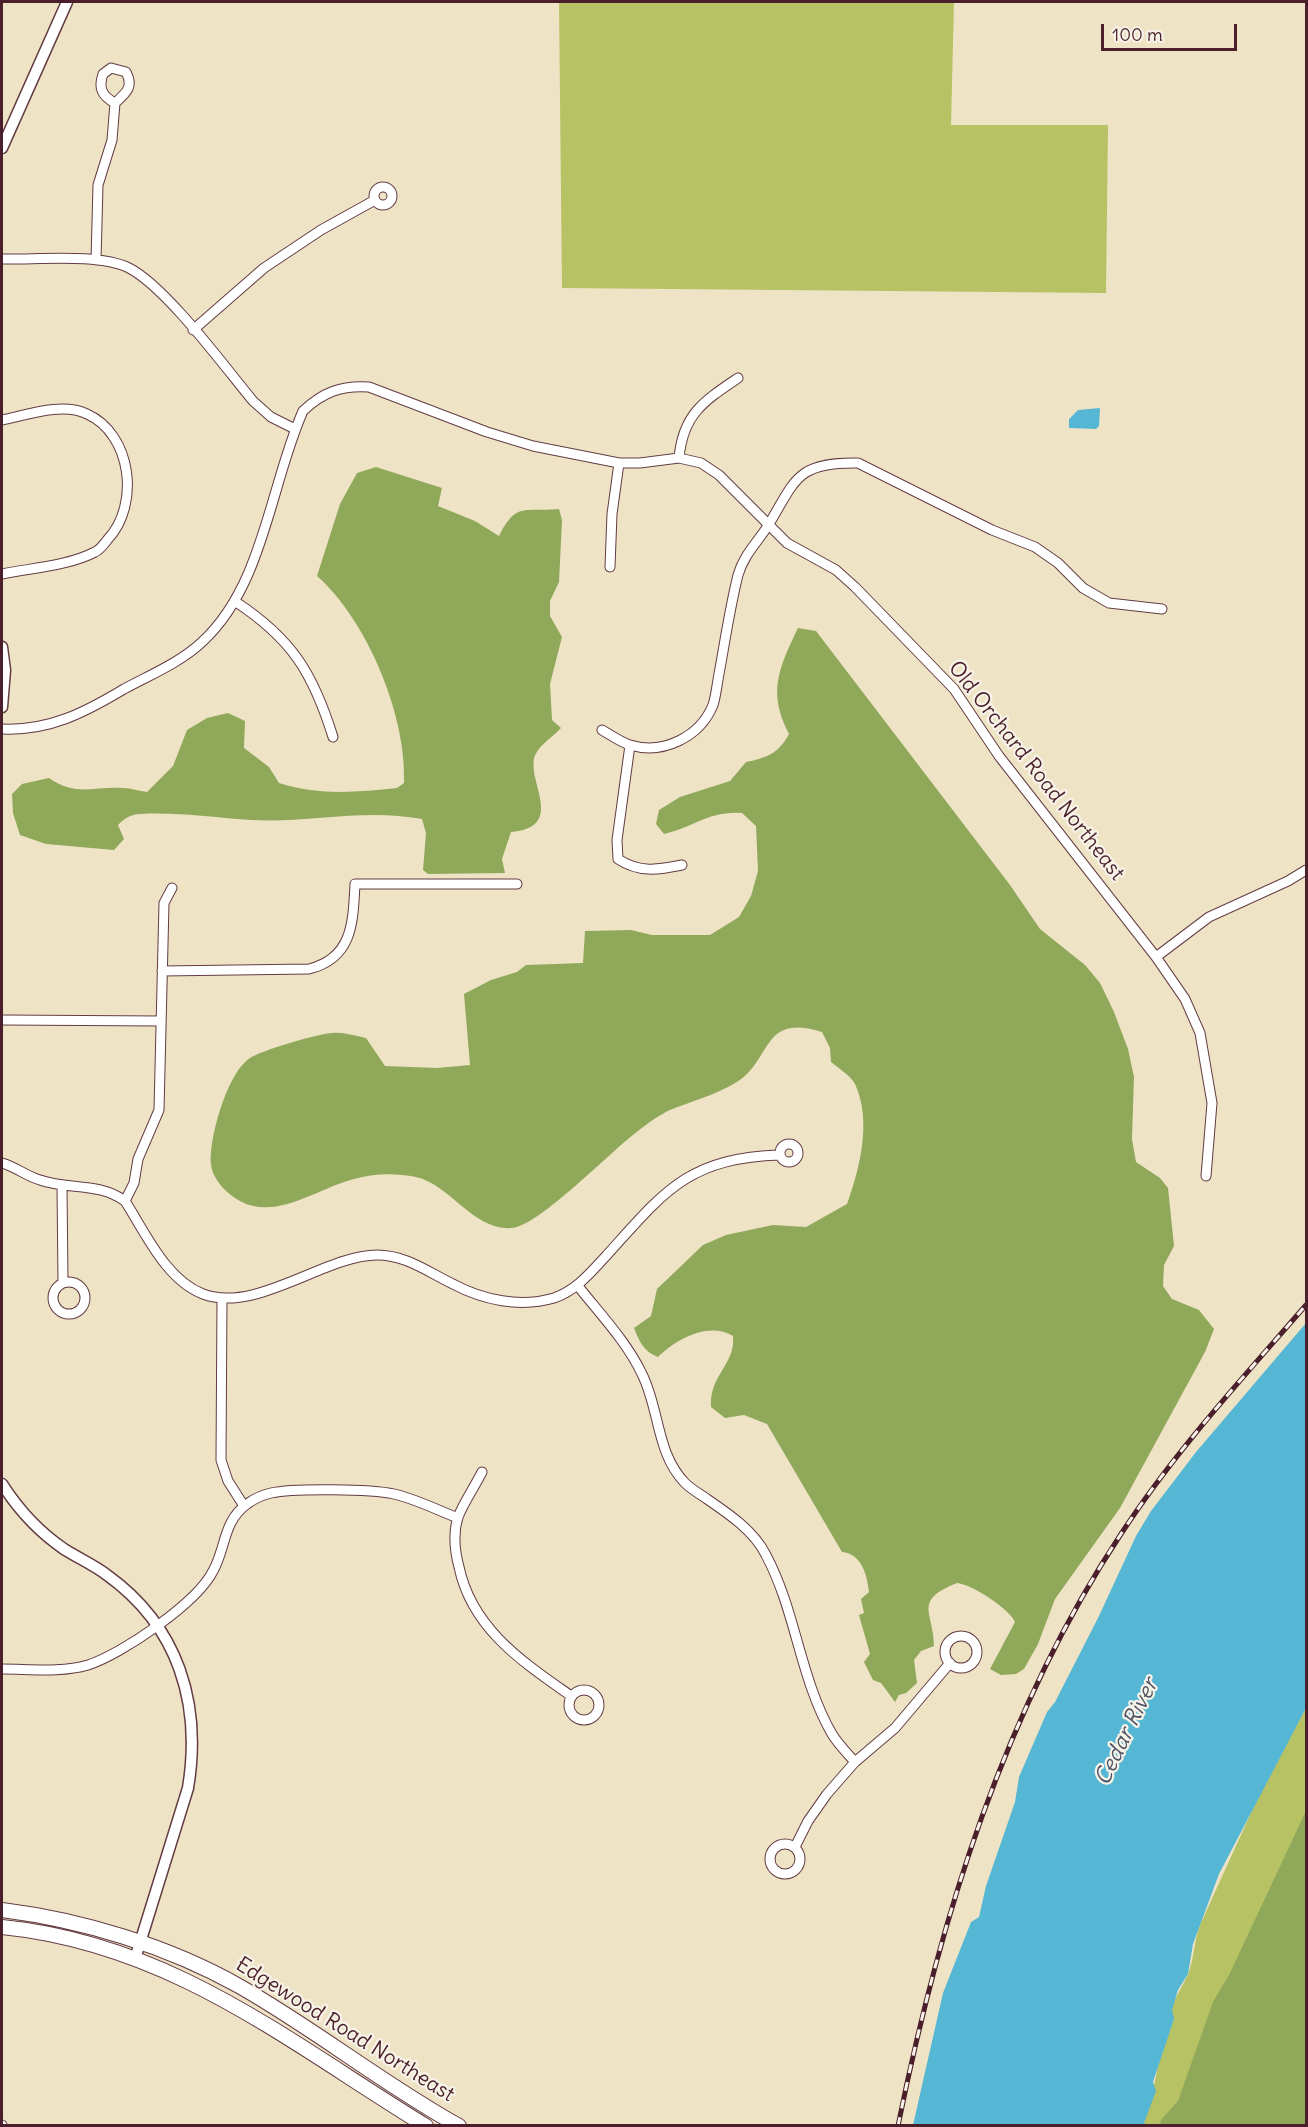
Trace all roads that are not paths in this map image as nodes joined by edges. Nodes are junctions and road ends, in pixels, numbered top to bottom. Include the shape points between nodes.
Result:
1 (68, 2) edge
2 (115, 103) dead end
3 (2, 148) edge
4 (375, 200) dead end
5 (2, 259) edge
6 (96, 260) junction
7 (193, 330) junction
8 (738, 378) dead end
9 (2, 420) edge
10 (295, 429) junction
11 (679, 458) junction
12 (619, 463) junction
13 (768, 526) junction
14 (610, 567) dead end
15 (2, 574) edge
16 (236, 602) junction
17 (1162, 609) dead end
18 (2, 647) edge
19 (2, 707) edge
20 (2, 729) edge
21 (602, 730) dead end
22 (333, 736) dead end
23 (630, 745) junction
24 (682, 866) dead end
25 (1306, 870) edge
26 (518, 884) dead end
27 (172, 888) dead end
28 (1156, 957) junction
29 (162, 971) junction
30 (2, 1020) edge
31 (161, 1021) junction
32 (780, 1155) dead end
33 (2, 1163) edge
34 (1206, 1176) dead end
35 (62, 1185) junction
36 (125, 1201) junction
37 (63, 1283) dead end
38 (578, 1286) junction
39 (222, 1298) junction
40 (482, 1472) dead end
41 (2, 1484) edge
42 (244, 1506) junction
43 (458, 1518) junction
44 (158, 1624) junction
45 (950, 1663) dead end
46 (2, 1669) edge
47 (571, 1696) dead end
48 (855, 1762) junction
49 (795, 1847) dead end
50 (2, 1910) edge
51 (2, 1927) edge
52 (140, 1943) junction
53 (135, 1959) junction
54 (330, 2064) junction
55 (374, 2072) junction
56 (426, 2126) edge
57 (459, 2126) edge

1 - 3 street
2 - 6 street via 112,140 98,185
4 - 7 street via 264,268
5 - 6 street
6 - 7 street via 128,267 151,284
7 - 10 street via 253,401 271,417
8 - 11 street via 700,405 688,420
9 - 15 street via 61,409 86,413 109,429 123,456 126,479 123,518 97,552
10 - 12 street, Old Orchard Road Northeast via 303,411 317,397 351,386 369,387 533,446
10 - 16 street, Old Orchard Road Northeast
11 - 12 street, Old Orchard Road Northeast
11 - 13 street, Old Orchard Road Northeast via 701,464 719,475
12 - 14 street
13 - 17 street via 793,481 815,467 835,462 858,463 992,530 1035,547 1083,588 1109,603
13 - 23 street via 748,551 739,574 713,705 699,727 683,740 665,746
13 - 28 street, Old Orchard Road Northeast via 787,543 837,570 954,689 1037,807
16 - 20 street, Old Orchard Road Northeast via 201,643 84,713 46,726
16 - 22 street via 266,621 288,644 322,701
18 - 19 street
21 - 23 street
23 - 24 street via 618,859 633,869
25 - 28 street via 1209,918
26 - 29 street via 355,884 353,923 335,958 325,965 309,969
27 - 29 street via 164,903
28 - 34 street, Old Orchard Road Northeast via 1185,999 1200,1033 1208,1068 1212,1103
29 - 31 street
30 - 31 street
31 - 36 street via 159,1110
32 - 38 street via 730,1160 681,1180 662,1194
33 - 35 street via 38,1180
35 - 36 street via 103,1189
35 - 37 street
36 - 39 street via 170,1269 203,1294
38 - 39 street via 555,1298 506,1302 482,1297 402,1258 378,1255 351,1258 266,1291
38 - 48 street via 642,1374 667,1456 685,1484 734,1518 765,1551 832,1735
39 - 42 street via 221,1460 228,1481
40 - 43 street
41 - 44 street via 42,1531 124,1587
42 - 43 street via 258,1496 274,1492 366,1491 394,1494
42 - 44 street via 230,1523 214,1569 196,1597
43 - 47 street via 455,1551 462,1585 479,1617 505,1647
44 - 46 street via 110,1656 87,1665 66,1669
44 - 52 street via 188,1696 193,1759 188,1788
45 - 48 street via 895,1728
48 - 49 street via 814,1812
50 - 52 main road, Edgewood Road Northeast via 62,1920
51 - 53 main road, Edgewood Road Northeast via 57,1936
52 - 53 street
52 - 55 main road, Edgewood Road Northeast via 237,1985
53 - 54 main road, Edgewood Road Northeast via 227,2000
54 - 55 main road via 365,2075
54 - 56 main road, Edgewood Road Northeast
55 - 57 main road, Edgewood Road Northeast

